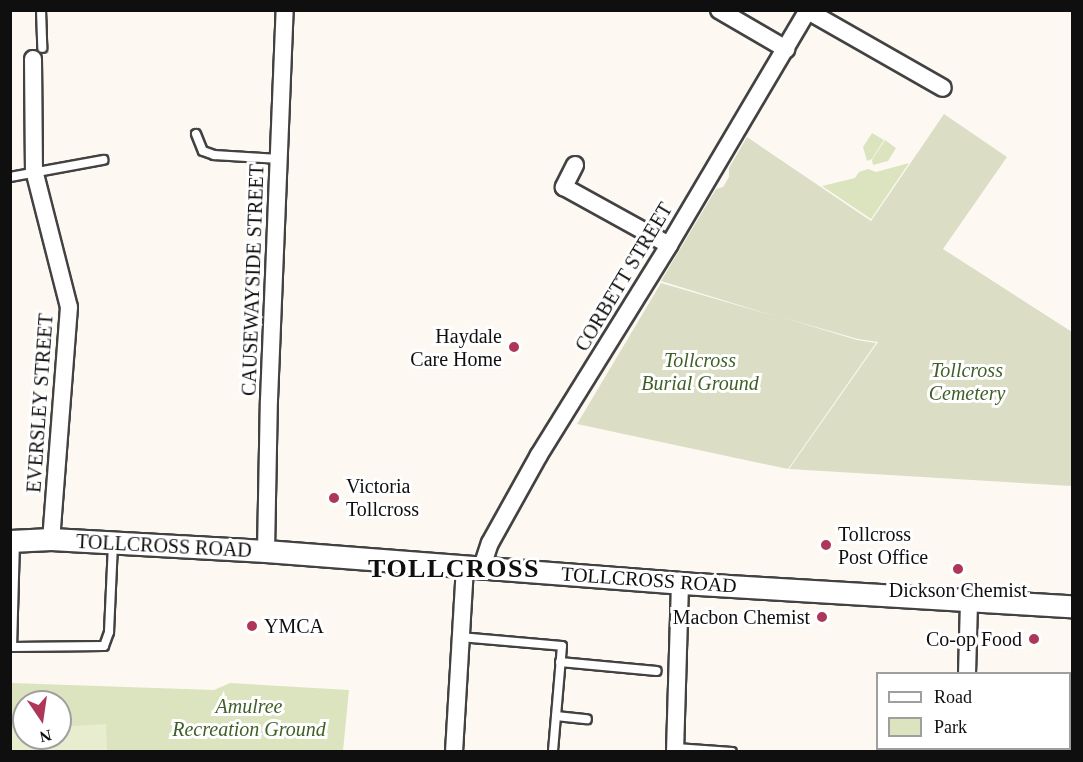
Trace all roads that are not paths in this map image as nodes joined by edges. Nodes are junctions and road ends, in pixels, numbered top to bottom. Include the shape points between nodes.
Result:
1 (41, 10) edge
2 (285, 10) edge
3 (719, 10) edge
4 (808, 11) edge
5 (786, 49) junction
6 (38, 53) joint
7 (944, 88) dead end
8 (196, 134) dead end
9 (279, 159) junction
10 (104, 160) dead end
11 (575, 165) dead end
12 (34, 170) junction
13 (10, 177) edge
14 (669, 245) junction
15 (51, 539) junction
16 (13, 541) edge
17 (113, 543) junction
18 (266, 551) junction
19 (474, 567) junction
20 (680, 583) junction
21 (969, 601) junction
22 (1072, 606) edge
23 (460, 637) junction
24 (560, 662) junction
25 (657, 671) dead end
26 (967, 672) edge
27 (556, 716) junction
28 (587, 718) dead end
29 (676, 750) edge
30 (454, 752) edge
31 (553, 752) edge
32 (732, 752) edge

1 - 6 lane
2 - 9 street, CAUSEWAYSIDE STREET
3 - 5 street
4 - 5 street, CORBETT STREET
4 - 7 street
5 - 14 street, CORBETT STREET
6 - 12 street, EVERSLEY STREET
8 - 9 lane via 203,151
9 - 18 street, CAUSEWAYSIDE STREET
10 - 12 lane
11 - 14 street via 564,186
12 - 13 lane
12 - 15 street, EVERSLEY STREET via 69,306
14 - 19 street, CORBETT STREET
15 - 16 street, TOLLCROSS ROAD
15 - 17 street, TOLLCROSS ROAD
16 - 17 lane via 12,647 104,646 109,632
17 - 18 street, TOLLCROSS ROAD
18 - 19 street, TOLLCROSS ROAD
19 - 20 street, TOLLCROSS ROAD
19 - 23 street, CORBETT STREET
20 - 21 street, TOLLCROSS ROAD
20 - 29 street
21 - 22 street, TOLLCROSS ROAD
21 - 26 street
23 - 24 lane via 562,646
23 - 30 street, CORBETT STREET
24 - 25 lane
24 - 27 lane
27 - 28 lane
27 - 31 lane
29 - 32 lane

